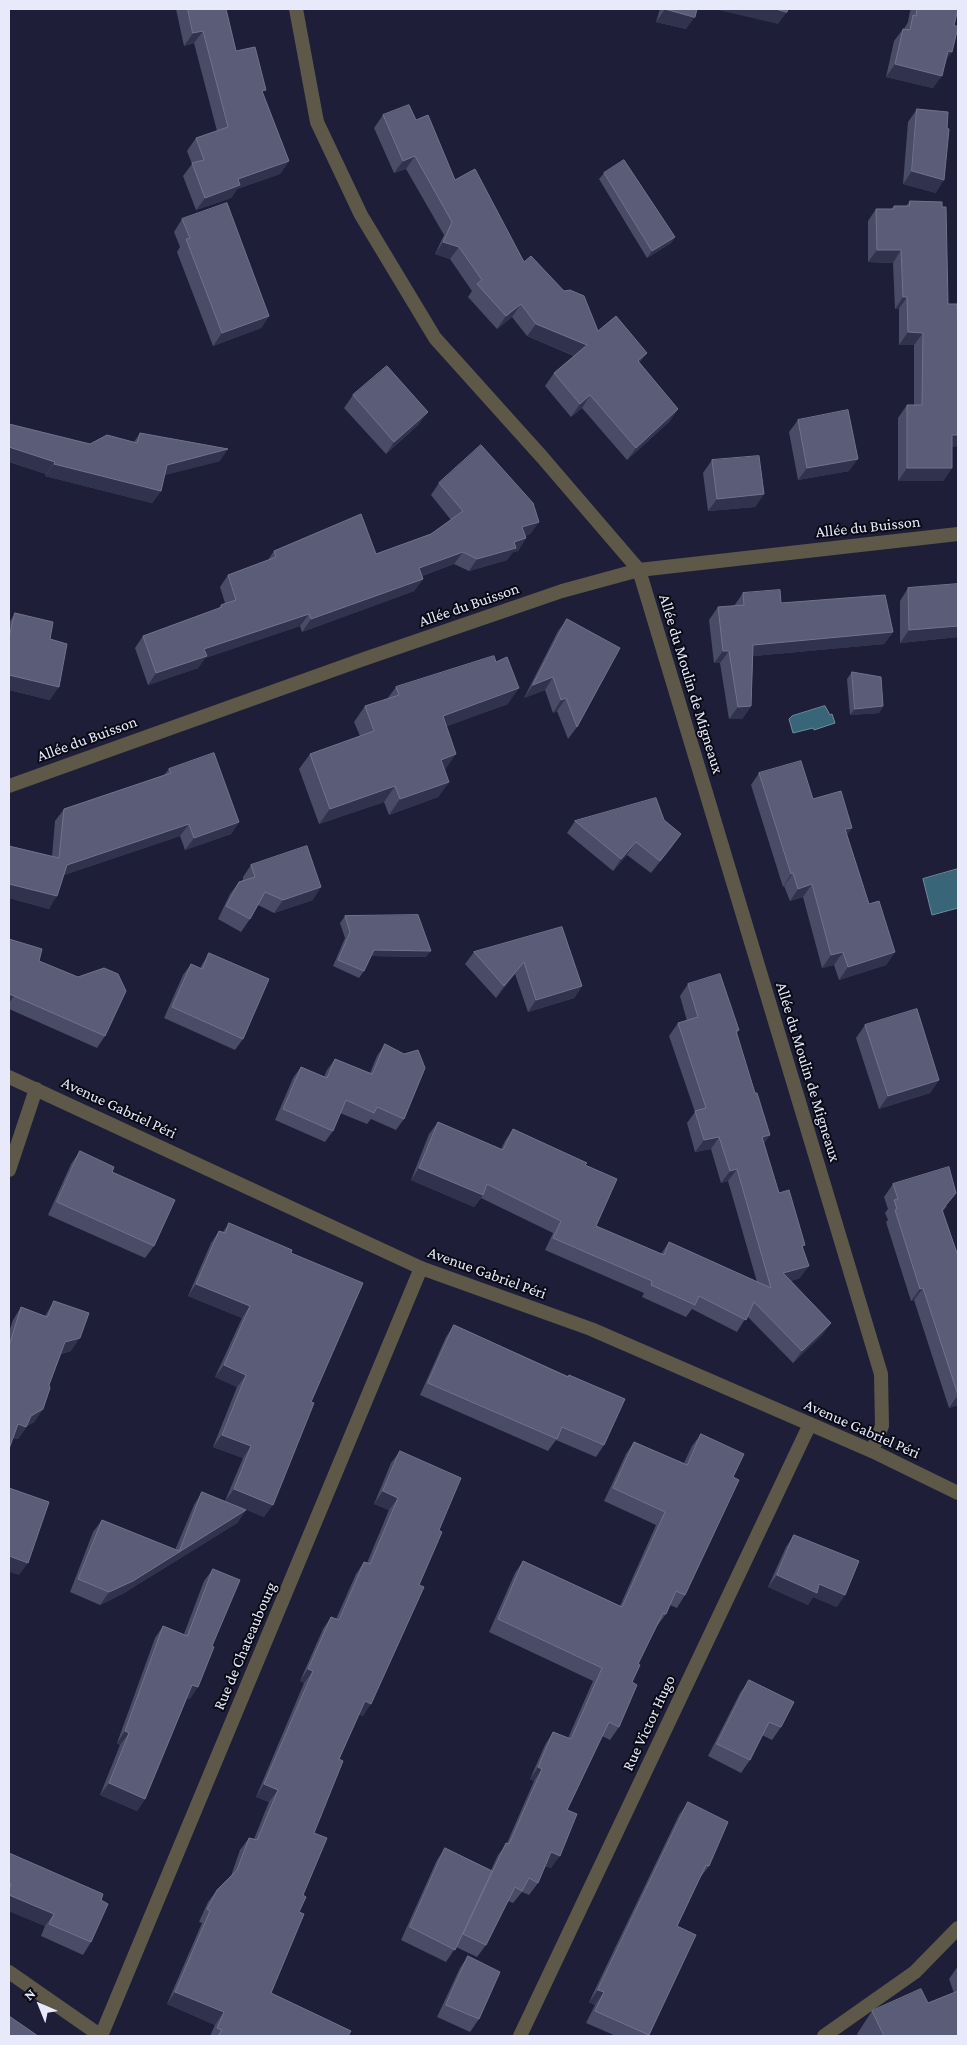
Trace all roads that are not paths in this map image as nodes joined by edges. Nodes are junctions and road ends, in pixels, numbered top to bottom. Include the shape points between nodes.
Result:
1 (296, 9) edge
2 (958, 534) edge
3 (638, 570) junction
4 (9, 786) edge
5 (9, 1077) edge
6 (36, 1089) junction
7 (9, 1170) edge
8 (421, 1268) junction
9 (810, 1424) junction
10 (872, 1451) junction
11 (958, 1493) edge
12 (958, 1928) edge
13 (9, 1972) edge
14 (101, 2036) edge
15 (520, 2036) edge
16 (824, 2036) edge

1 - 3 street, Allée du Moulin de Migneaux via 317,122 360,215 435,338
2 - 3 street, Allée du Buisson
3 - 4 street, Allée du Buisson via 562,591
3 - 10 street, Allée du Moulin de Migneaux via 881,1374 882,1426
5 - 6 street, Avenue Gabriel Péri
6 - 7 street
6 - 8 street, Avenue Gabriel Péri
8 - 9 street, Avenue Gabriel Péri via 591,1329
8 - 14 street, Rue de Chateaubourg
9 - 10 street, Avenue Gabriel Péri
9 - 15 street, Rue Victor Hugo
10 - 11 street, Avenue Gabriel Péri
12 - 16 street via 915,1972
13 - 14 street

